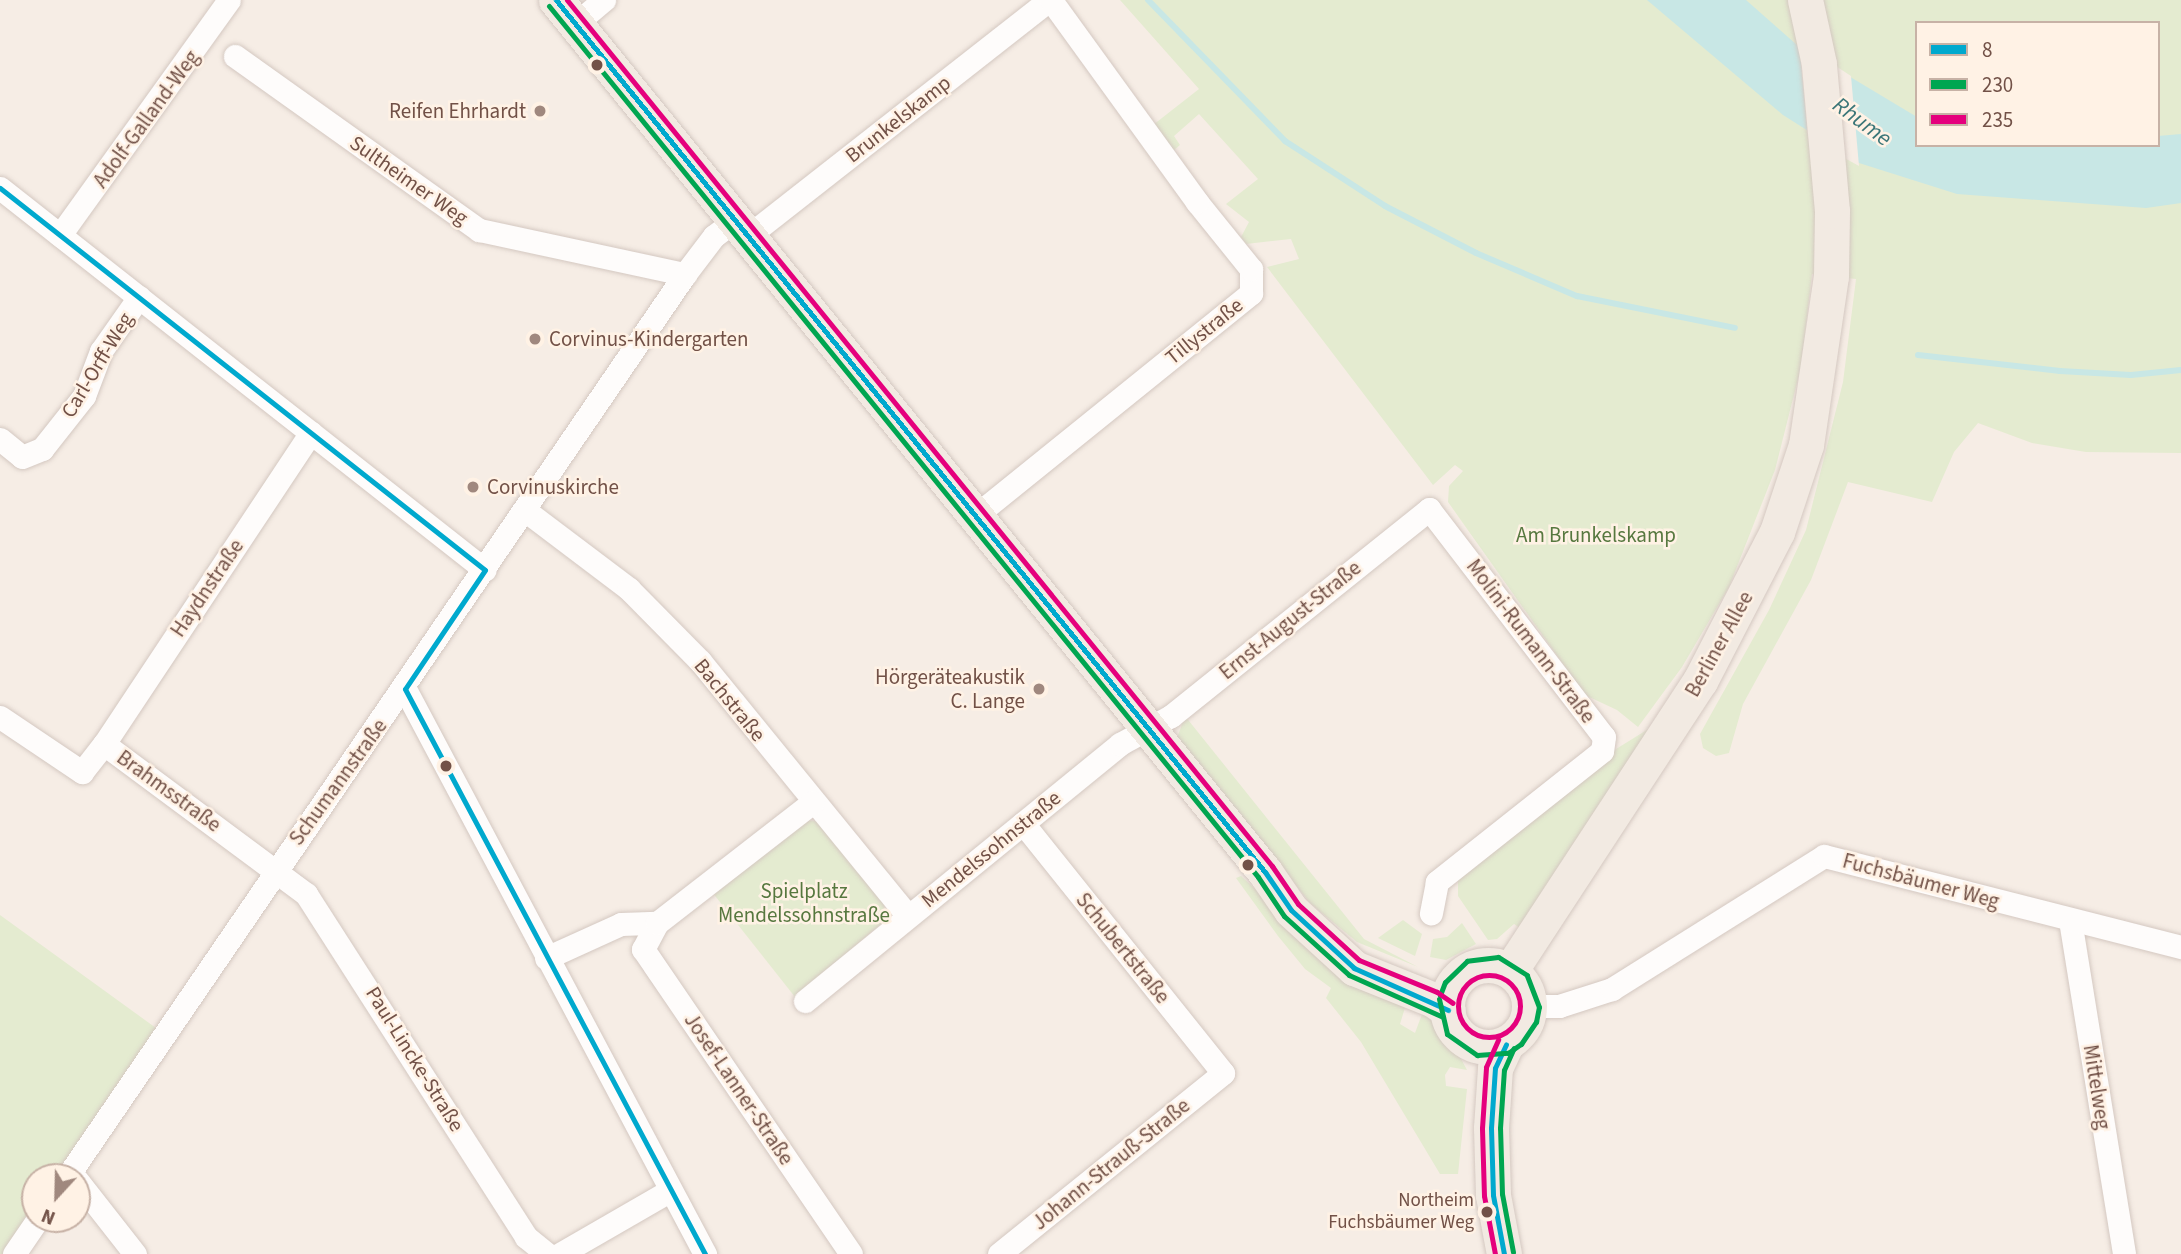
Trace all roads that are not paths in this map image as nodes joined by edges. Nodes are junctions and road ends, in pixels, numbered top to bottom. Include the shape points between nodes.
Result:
1 (229, 0) edge
2 (604, 0) edge
3 (1050, 0) edge
4 (1805, 0) edge
5 (565, 12) edge
6 (235, 56) dead end
7 (0, 188) edge
8 (741, 228) junction
9 (60, 235) junction
10 (685, 274) junction
11 (139, 297) junction
12 (311, 433) junction
13 (0, 439) edge
14 (1429, 509) joint
15 (526, 511) junction
16 (975, 516) junction
17 (485, 570) junction
18 (405, 689) junction
19 (0, 717) edge
20 (1148, 728) junction
21 (104, 744) junction
22 (813, 802) junction
23 (1023, 823) junction
24 (276, 868) junction
25 (1265, 872) junction
26 (1431, 913) dead end
27 (908, 916) junction
28 (2070, 920) junction
29 (657, 923) junction
30 (2181, 947) edge
31 (546, 958) junction
32 (1510, 971) junction
33 (1460, 977) junction
34 (804, 1001) dead end
35 (1530, 1006) junction
36 (1448, 1010) junction
37 (1469, 1042) junction
38 (1506, 1044) junction
39 (1223, 1073) joint
40 (81, 1163) edge
41 (669, 1191) junction
42 (91, 1200) edge
43 (28, 1233) edge
44 (14, 1254) edge
45 (135, 1254) edge
46 (547, 1254) edge
47 (561, 1254) edge
48 (705, 1254) edge
49 (851, 1254) edge
50 (999, 1254) edge
51 (1483, 1254) edge
52 (1504, 1254) edge
53 (2124, 1254) edge

1 - 9 street, Adolf-Galland-Weg
2 - 5 street
3 - 8 street, Brunkelskamp
3 - 16 street, Tillystraße via 1251,269 1251,293
4 - 32 main road, Berliner Allee via 1830,153 1830,276 1806,445 1777,532 1700,681
5 - 8 main road
6 - 10 street, Sultheimer Weg via 480,230
7 - 9 street
8 - 10 street, Schumannstraße via 714,236
8 - 16 main road
9 - 11 street
10 - 15 street, Schumannstraße
11 - 12 street
11 - 13 street, Carl-Orff-Weg via 101,351 84,396 42,449 22,457
12 - 17 street
12 - 21 street, Haydnstraße
14 - 20 street, Ernst-August-Straße via 1171,716
14 - 26 street, Molini-Rumann-Straße via 1604,737 1602,751 1437,882
15 - 17 street, Schumannstraße
15 - 22 street, Bachstraße via 629,589 700,661
16 - 20 main road
17 - 18 street, Schumannstraße
18 - 24 street, Schumannstraße
18 - 31 street
19 - 21 street, Brahmsstraße via 82,772
20 - 23 street, Mendelssohnstraße via 1120,744
20 - 25 main road
21 - 24 street, Brahmsstraße
22 - 27 street, Bachstraße
22 - 29 street
23 - 27 street, Mendelssohnstraße
23 - 39 street, Schubertstraße
24 - 40 street, Schumannstraße
24 - 46 street, Paul-Lincke-Straße via 306,894 526,1237
25 - 33 main road via 1327,935 1351,951 1378,964 1424,976
25 - 36 main road via 1291,910 1334,954
27 - 34 street, Mendelssohnstraße
28 - 30 street, Fuchsbäumer Weg
28 - 35 street, Fuchsbäumer Weg via 1824,856 1612,989 1559,1006
28 - 53 street, Mittelweg
29 - 31 street via 621,924
29 - 49 street, Josef-Lanner-Straße via 643,948
31 - 41 street
32 - 33 main road via 1484,965
32 - 35 main road via 1527,992
33 - 36 main road via 1452,987
35 - 38 main road via 1523,1028
36 - 37 main road via 1454,1029
37 - 38 main road via 1487,1047
37 - 51 main road via 1474,1078 1475,1204
38 - 52 main road via 1495,1068 1491,1128 1493,1195
39 - 50 street, Johann-Strauß-Straße
41 - 47 street
41 - 48 street
42 - 45 street
43 - 44 street

